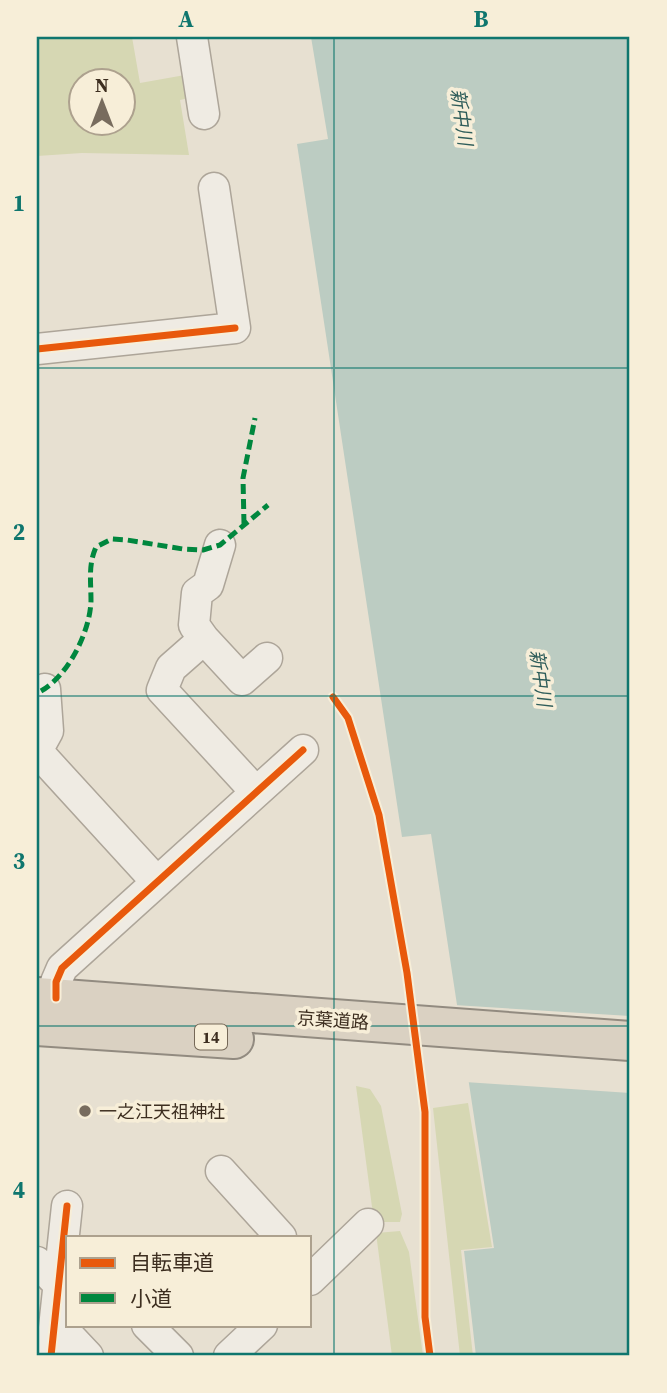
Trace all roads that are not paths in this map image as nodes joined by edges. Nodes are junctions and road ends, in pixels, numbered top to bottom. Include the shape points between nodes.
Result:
1 (192, 37) edge
2 (204, 114) dead end
3 (214, 188) dead end
4 (37, 349) edge
5 (220, 545) dead end
6 (204, 639) junction
7 (267, 658) dead end
8 (41, 690) edge
9 (303, 750) dead end
10 (37, 751) edge
11 (257, 792) junction
12 (156, 881) junction
13 (43, 1007) edge
14 (384, 1037) junction
15 (630, 1041) edge
16 (630, 1067) edge
17 (221, 1171) dead end
18 (67, 1206) dead end
19 (368, 1224) dead end
20 (66, 1236) edge
21 (280, 1236) edge
22 (66, 1241) edge
23 (37, 1262) edge
24 (312, 1274) edge
25 (59, 1285) junction
26 (55, 1321) junction
27 (148, 1326) edge
28 (51, 1356) edge
29 (88, 1356) edge
30 (178, 1356) edge

1 - 2 street
3 - 4 street via 235,328
5 - 6 street via 208,585 197,593 194,625
6 - 7 street via 242,680
6 - 11 street via 171,667 162,690
8 - 10 street via 48,731
9 - 11 street
10 - 12 street
11 - 12 street
12 - 13 street via 62,968
13 - 14 highway, 京葉道路 / 14
14 - 15 highway, 京葉道路 / 14
14 - 16 highway, 京葉道路 / 14
17 - 21 street
18 - 20 street
19 - 24 street
22 - 25 street
23 - 25 street
25 - 26 street
26 - 28 street
26 - 29 street
27 - 30 street

